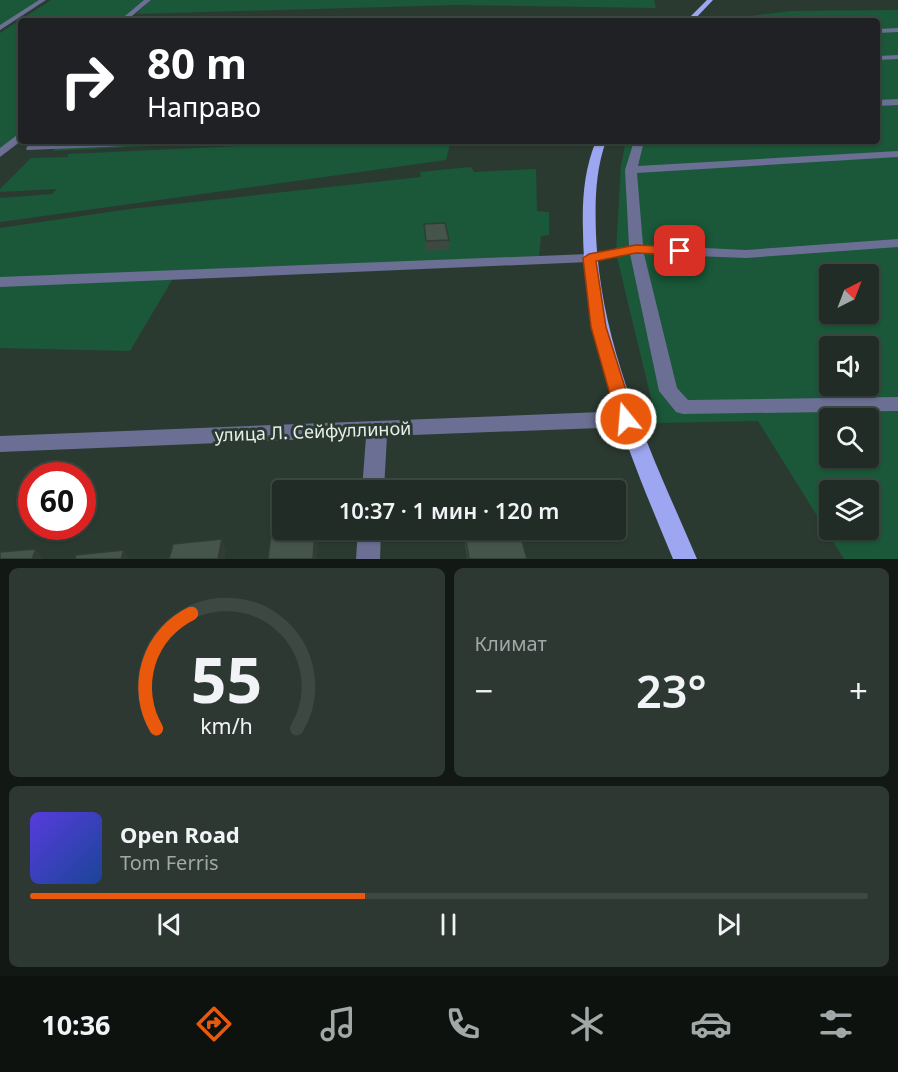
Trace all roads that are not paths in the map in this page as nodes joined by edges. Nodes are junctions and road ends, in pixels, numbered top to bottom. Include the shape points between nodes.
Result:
1 (43, 0) edge
2 (148, 0) edge
3 (710, 0) edge
4 (126, 18) edge
5 (691, 18) edge
6 (0, 28) edge
7 (898, 30) edge
8 (880, 31) edge
9 (898, 57) edge
10 (880, 58) edge
11 (898, 102) edge
12 (880, 103) edge
13 (18, 138) edge
14 (35, 144) edge
15 (112, 144) edge
16 (601, 144) edge
17 (638, 144) edge
18 (0, 154) edge
19 (898, 154) edge
20 (631, 170) junction
21 (898, 243) edge
22 (636, 249) junction
23 (589, 258) junction
24 (0, 282) edge
25 (898, 404) edge
26 (626, 419) junction
27 (377, 429) junction
28 (0, 444) edge
29 (374, 480) edge
30 (369, 540) edge
31 (368, 559) edge
32 (685, 559) edge

1 - 6 street
2 - 4 street
3 - 5 main road
7 - 8 street
9 - 10 street
11 - 12 street
13 - 18 street
14 - 15 street via 31,148
16 - 23 main road via 589,190
17 - 20 street
19 - 20 street
20 - 22 street
21 - 22 street via 746,254
22 - 23 street
22 - 25 street via 668,391 683,407
23 - 24 street
23 - 26 main road via 599,327
26 - 27 street, улица Л. Сейфуллиной
26 - 32 main road
27 - 28 street, улица Л. Сейфуллиной
27 - 29 street
30 - 31 street

